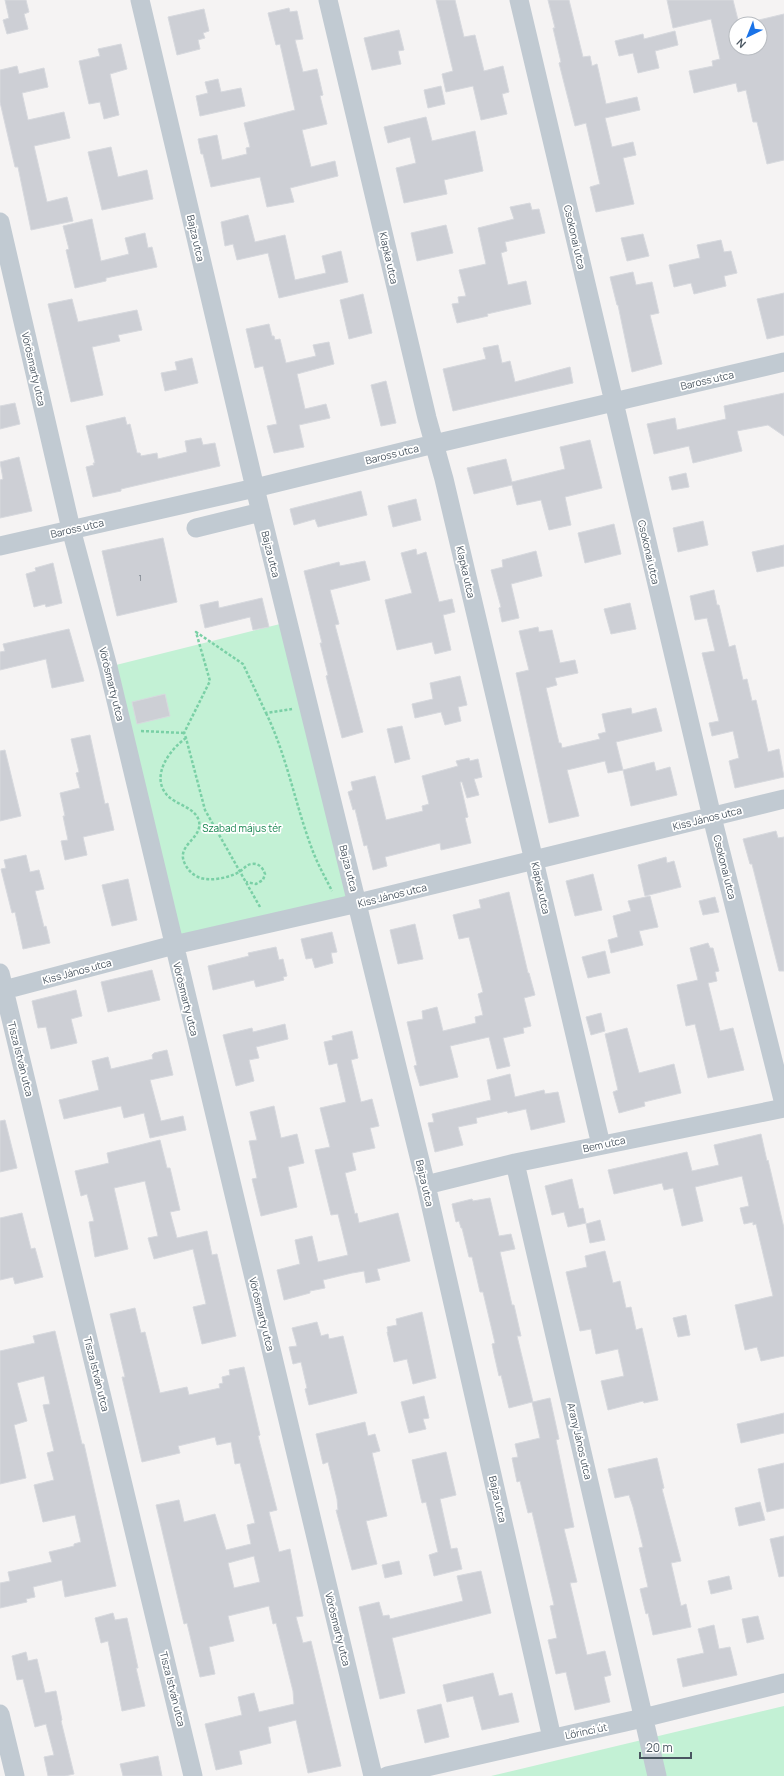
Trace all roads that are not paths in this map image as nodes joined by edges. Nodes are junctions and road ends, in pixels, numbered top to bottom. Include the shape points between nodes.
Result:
1 (140, 0) edge
2 (328, 0) edge
3 (519, 0) edge
4 (0, 222) edge
5 (784, 362) edge
6 (614, 402) junction
7 (434, 444) junction
8 (255, 488) junction
9 (261, 512) junction
10 (196, 528) dead end
11 (71, 529) junction
12 (0, 546) edge
13 (784, 799) edge
14 (712, 817) junction
15 (534, 860) junction
16 (349, 905) junction
17 (174, 945) junction
18 (1, 985) edge
19 (784, 1104) edge
20 (784, 1108) edge
21 (601, 1145) junction
22 (515, 1163) junction
23 (426, 1185) junction
24 (784, 1683) edge
25 (0, 1714) edge
26 (643, 1718) junction
27 (552, 1738) junction
28 (15, 1776) edge
29 (194, 1776) edge
30 (373, 1776) edge
31 (387, 1776) edge
32 (657, 1776) edge

1 - 8 street, Bajza utca
2 - 7 street, Klapka utca
3 - 6 street, Csokonai utca
4 - 11 street, Vörösmarty utca
5 - 6 street, Baross utca
6 - 7 street, Baross utca
6 - 14 street, Csokonai utca
7 - 8 street, Baross utca
7 - 15 street, Klapka utca
8 - 9 street, Bajza utca
8 - 11 street, Baross utca
9 - 10 street
9 - 16 street, Bajza utca via 309,706
11 - 12 street, Baross utca
11 - 17 street, Vörösmarty utca via 108,667
13 - 14 street, Kiss János utca
14 - 15 street, Kiss János utca
14 - 19 street, Csokonai utca
15 - 16 street, Kiss János utca
15 - 21 street, Klapka utca
16 - 17 street, Kiss János utca
16 - 23 street, Bajza utca
17 - 18 street, Kiss János utca
17 - 30 street, Vörösmarty utca
18 - 29 street, Tisza István utca
20 - 21 street, Bem utca
21 - 22 street, Bem utca
22 - 23 street, Bem utca
22 - 26 street, Arany János utca via 640,1696
23 - 27 street, Bajza utca
24 - 26 street, Lőrinci út
25 - 28 street
26 - 27 street, Lőrinci út
26 - 32 street, Arany János utca
27 - 31 street, Lőrinci út

